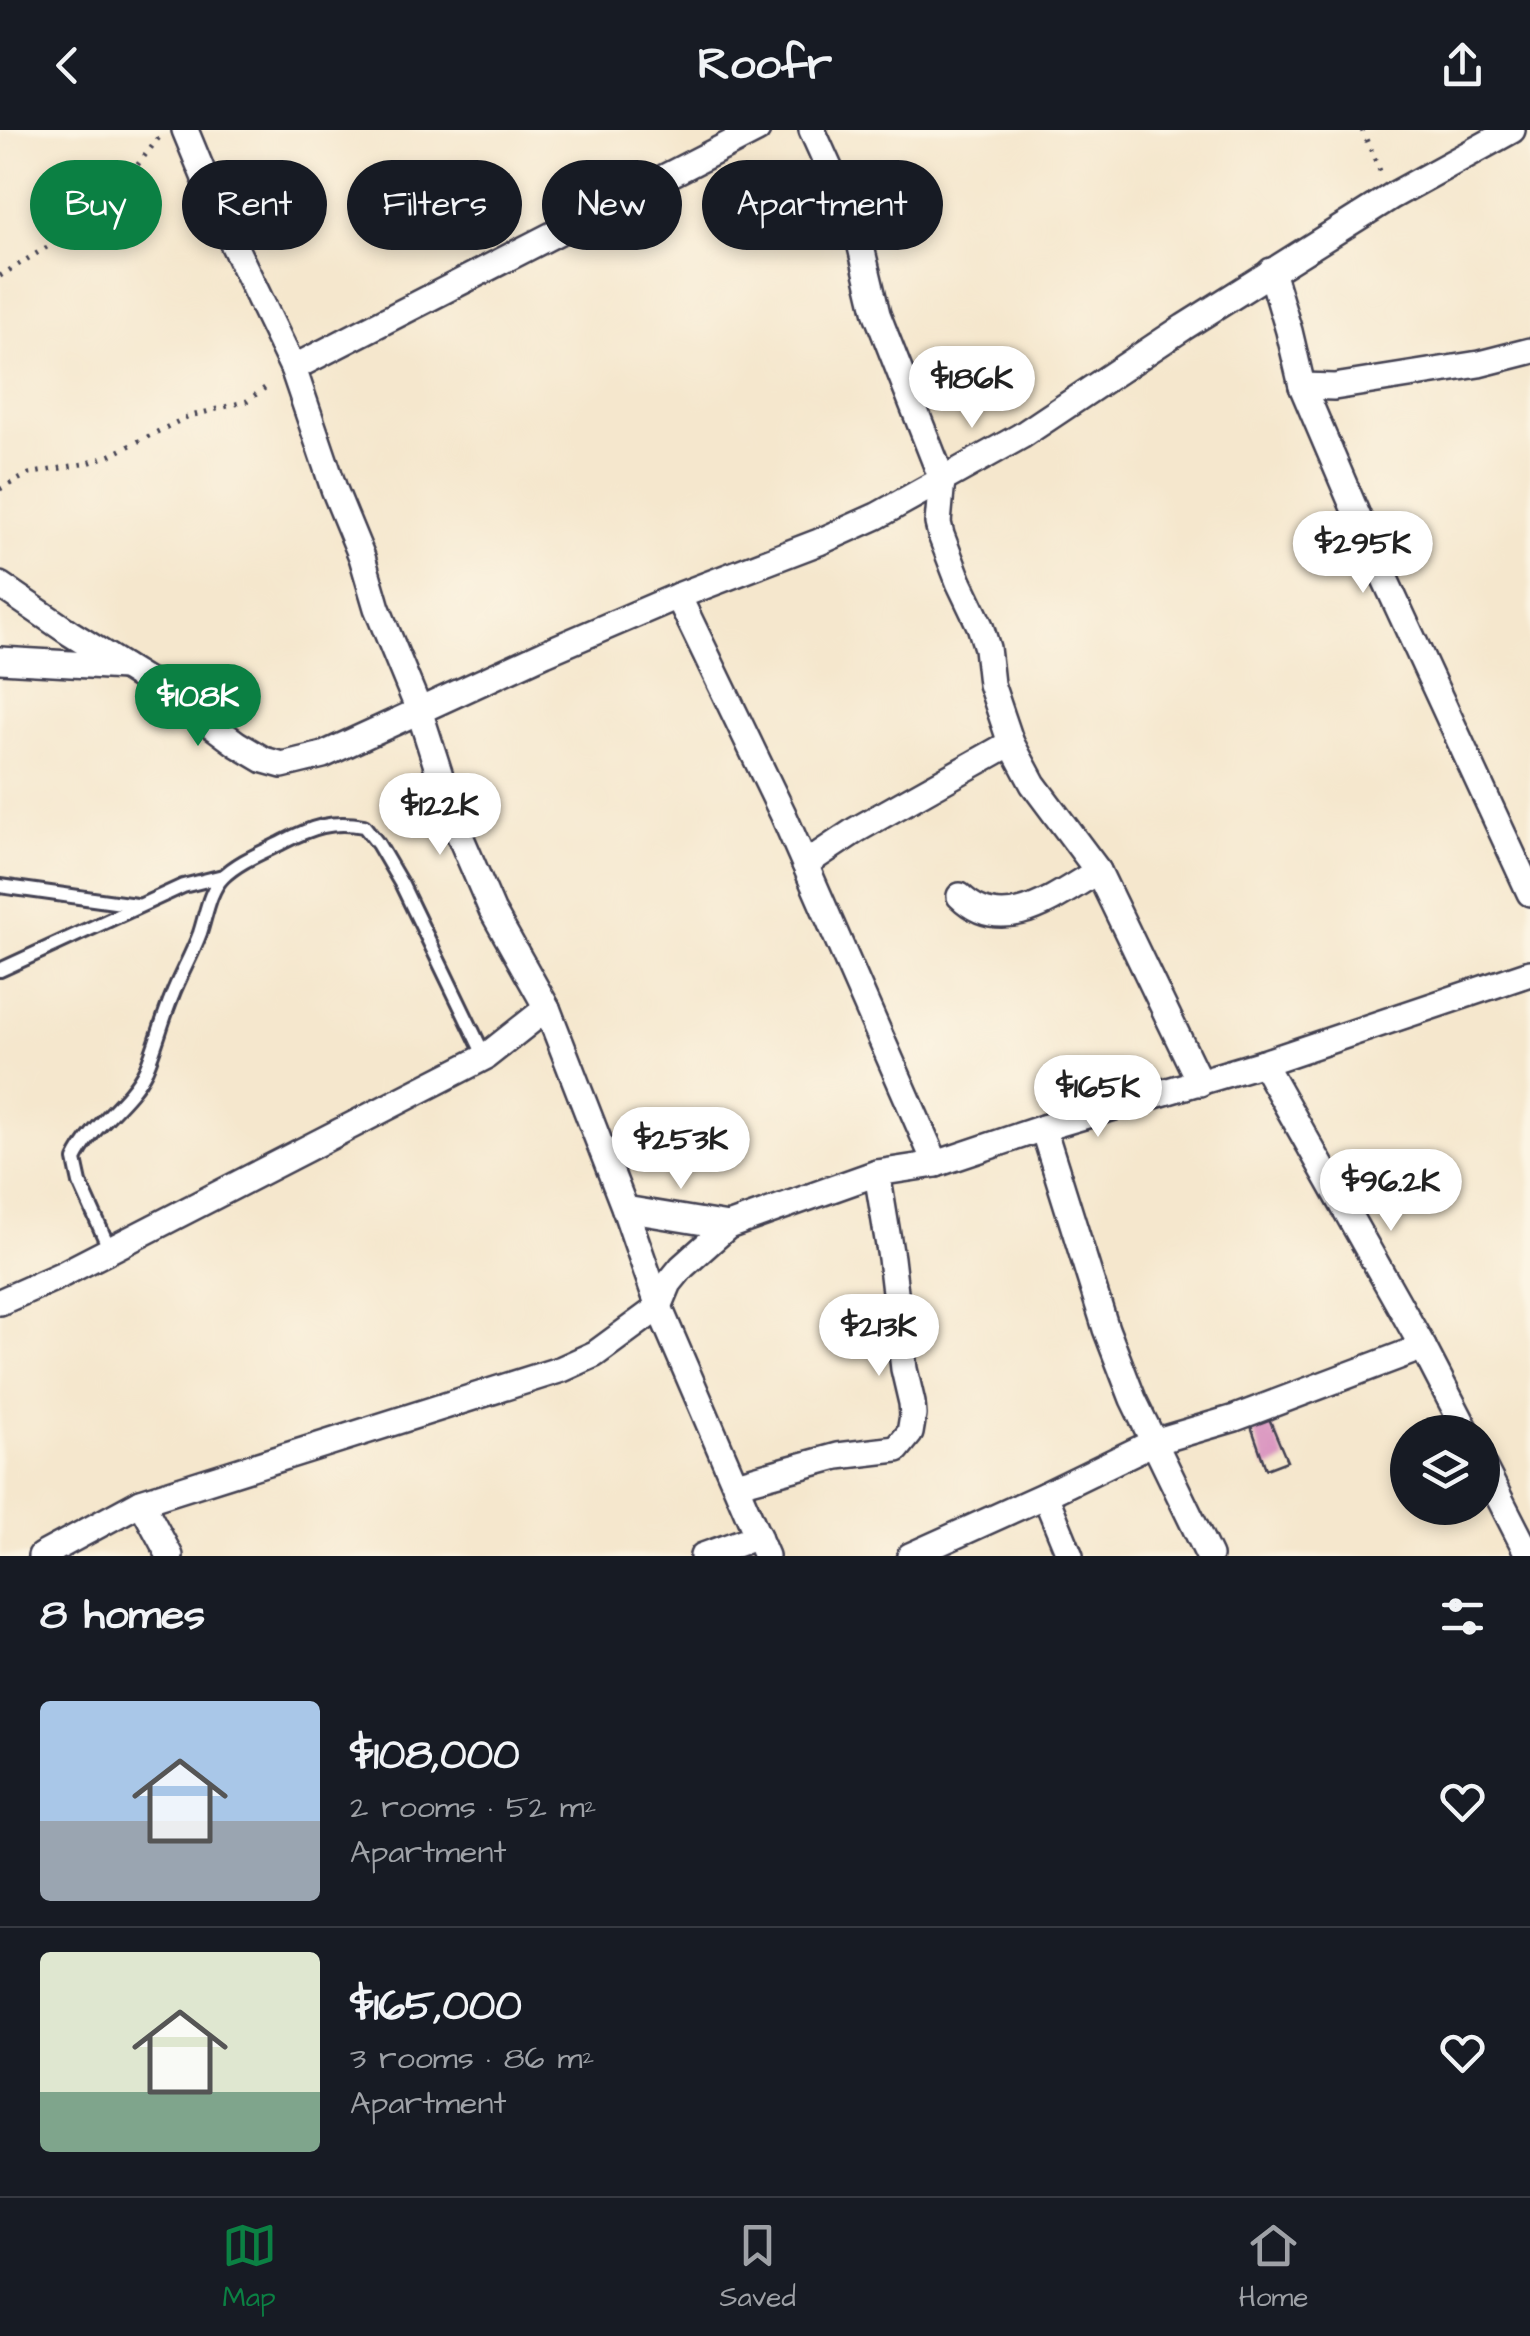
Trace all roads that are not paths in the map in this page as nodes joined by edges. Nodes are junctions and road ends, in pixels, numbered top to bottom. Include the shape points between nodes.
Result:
1 (184, 130) edge
2 (757, 130) edge
3 (812, 130) edge
4 (1512, 130) edge
5 (1272, 271) junction
6 (1530, 351) edge
7 (293, 368) junction
8 (1302, 386) junction
9 (942, 479) junction
10 (0, 584) edge
11 (678, 596) junction
12 (0, 660) edge
13 (128, 668) junction
14 (419, 710) junction
15 (1010, 742) junction
16 (805, 864) junction
17 (1098, 871) junction
18 (224, 876) junction
19 (0, 886) edge
20 (1530, 893) edge
21 (960, 896) dead end
22 (140, 906) junction
23 (0, 970) edge
24 (1530, 974) edge
25 (547, 1008) junction
26 (484, 1057) junction
27 (1263, 1063) junction
28 (1200, 1082) junction
29 (1043, 1128) junction
30 (936, 1164) junction
31 (877, 1173) junction
32 (625, 1209) junction
33 (728, 1226) junction
34 (110, 1250) junction
35 (0, 1302) edge
36 (659, 1307) junction
37 (1423, 1347) junction
38 (1457, 1415) edge
39 (1154, 1442) junction
40 (736, 1484) junction
41 (1045, 1494) junction
42 (1500, 1499) edge
43 (141, 1502) junction
44 (762, 1546) edge
45 (41, 1556) edge
46 (170, 1556) edge
47 (703, 1556) edge
48 (910, 1556) edge
49 (1070, 1556) edge
50 (1209, 1556) edge
51 (1529, 1556) edge

1 - 7 street
2 - 7 street
3 - 9 street via 857,230 877,314
4 - 5 street
5 - 8 street
5 - 9 street via 1021,436
6 - 8 street via 1334,388
7 - 14 street
8 - 20 street
9 - 11 street via 819,542
9 - 15 street via 941,535 980,626
10 - 13 street
11 - 14 street
11 - 16 street
12 - 13 street
13 - 14 street via 237,744 282,765 323,754
14 - 25 street via 457,829
15 - 16 street
15 - 17 street
16 - 30 street
17 - 21 street via 1010,915 983,911
17 - 28 street
18 - 22 lane
18 - 26 lane via 297,835 342,822 364,826 402,885
18 - 34 lane via 146,1069 75,1160
19 - 22 lane
22 - 23 lane
24 - 27 street
25 - 26 street
25 - 32 street
26 - 34 street
27 - 28 street
27 - 37 street
28 - 29 street
29 - 30 street
29 - 39 street via 1106,1329
30 - 31 street
31 - 33 street
31 - 40 street via 912,1403 910,1433 897,1448 838,1456
32 - 33 street
32 - 36 street
33 - 36 street via 682,1266
34 - 35 street
36 - 40 street
36 - 43 street via 595,1354 562,1369
37 - 38 street
37 - 39 street
39 - 41 street
39 - 50 street
40 - 44 street
41 - 48 street
41 - 49 street
42 - 51 street
43 - 45 street
43 - 46 street
44 - 47 street

